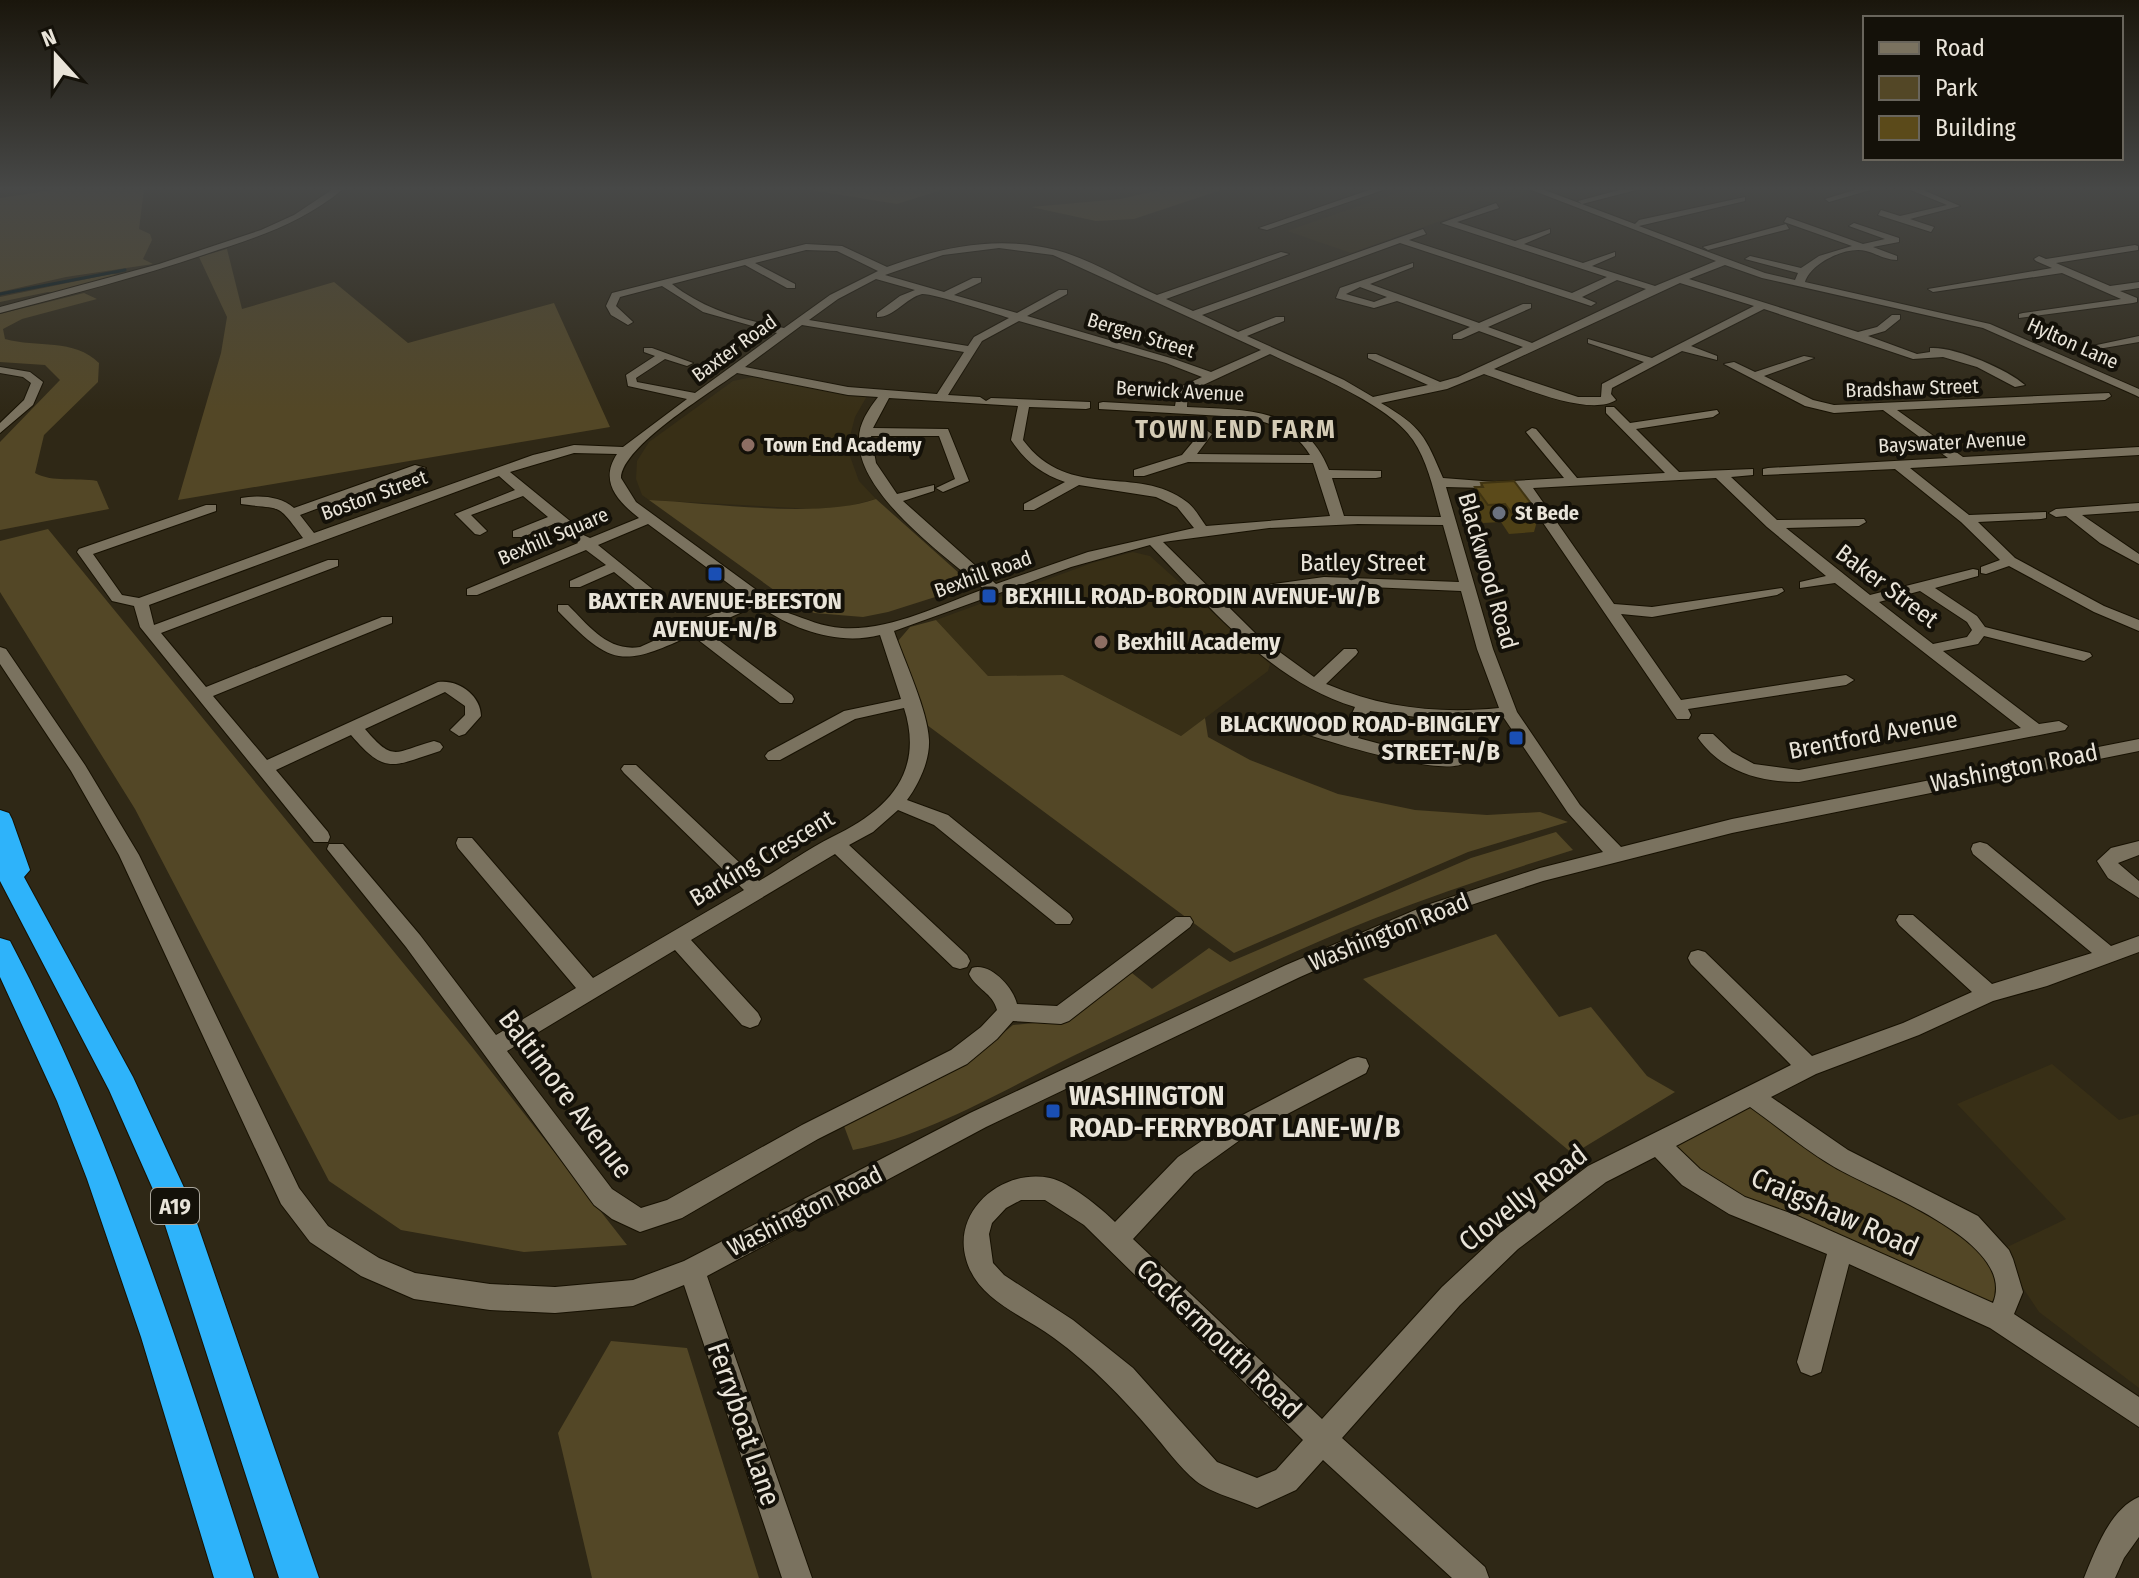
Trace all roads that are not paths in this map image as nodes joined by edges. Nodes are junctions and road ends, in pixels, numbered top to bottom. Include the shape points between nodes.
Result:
1 (169, 263) edge
2 (748, 263) joint
3 (870, 263) edge
4 (911, 263) edge
5 (1078, 263) edge
6 (1259, 263) edge
7 (1337, 263) edge
8 (1468, 263) edge
9 (1573, 263) edge
10 (1591, 263) edge
11 (1721, 263) edge
12 (1725, 263) edge
13 (1770, 263) edge
14 (1815, 263) edge
15 (2047, 263) edge
16 (1410, 265) dead end
17 (1583, 266) junction
18 (885, 270) junction
19 (2062, 270) junction
20 (1803, 271) junction
21 (873, 275) junction
22 (1617, 276) junction
23 (1678, 279) junction
24 (977, 280) dead end
25 (664, 283) junction
26 (1361, 284) junction
27 (1800, 284) junction
28 (2139, 285) edge
29 (791, 286) dead end
30 (1655, 289) junction
31 (1933, 289) dead end
32 (2111, 289) junction
33 (922, 291) junction
34 (1063, 292) dead end
35 (943, 297) junction
36 (1398, 297) junction
37 (1573, 297) junction
38 (1159, 298) junction
39 (2136, 301) edge
40 (1591, 303) dead end
41 (1527, 306) dead end
42 (1761, 306) junction
43 (0, 310) edge
44 (1195, 314) junction
45 (881, 315) dead end
46 (2023, 316) dead end
47 (1015, 317) junction
48 (1896, 317) dead end
49 (1280, 319) dead end
50 (628, 322) dead end
51 (800, 322) junction
52 (1481, 327) junction
53 (786, 332) junction
54 (1241, 334) junction
55 (1857, 335) junction
56 (1457, 337) dead end
57 (2139, 339) edge
58 (1903, 340) dead end
59 (1592, 341) dead end
60 (1884, 346) junction
61 (2098, 346) dead end
62 (1533, 347) junction
63 (1682, 347) junction
64 (1272, 349) junction
65 (1929, 349) dead end
66 (648, 350) dead end
67 (970, 350) junction
68 (1945, 353) junction
69 (663, 356) junction
70 (1372, 356) dead end
71 (1713, 358) dead end
72 (1808, 358) dead end
73 (1654, 362) junction
74 (687, 363) dead end
75 (1730, 364) dead end
76 (735, 369) junction
77 (0, 370) edge
78 (1484, 370) junction
79 (1757, 375) junction
80 (1210, 376) junction
81 (2019, 385) dead end
82 (1443, 387) junction
83 (2139, 393) edge
84 (885, 395) junction
85 (2105, 396) dead end
86 (697, 397) junction
87 (940, 399) junction
88 (1373, 401) junction
89 (1024, 404) junction
90 (1086, 405) dead end
91 (1610, 405) junction
92 (1103, 406) dead end
93 (1887, 408) junction
94 (1181, 410) junction
95 (1713, 413) dead end
96 (1627, 427) junction
97 (0, 429) edge
98 (865, 432) junction
99 (1532, 432) dead end
100 (1206, 434) dead end
101 (625, 451) junction
102 (2139, 451) edge
103 (1187, 458) junction
104 (1319, 459) junction
105 (1960, 461) junction
106 (1898, 465) junction
107 (420, 468) dead end
108 (500, 471) junction
109 (1748, 472) dead end
110 (1768, 472) dead end
111 (1139, 473) dead end
112 (1719, 473) junction
113 (1325, 474) junction
114 (1376, 474) dead end
115 (1676, 476) junction
116 (1076, 481) junction
117 (1438, 482) junction
118 (1574, 482) junction
119 (1524, 485) junction
120 (524, 491) junction
121 (894, 499) junction
122 (246, 501) dead end
123 (1029, 507) dead end
124 (2139, 507) edge
125 (211, 508) dead end
126 (2055, 513) junction
127 (291, 514) junction
128 (557, 518) junction
129 (650, 518) junction
130 (1338, 519) junction
131 (1966, 519) junction
132 (1449, 521) junction
133 (1859, 522) dead end
134 (1772, 524) junction
135 (1202, 530) junction
136 (480, 531) dead end
137 (518, 534) dead end
138 (579, 536) junction
139 (311, 539) junction
140 (1153, 540) junction
141 (2139, 560) edge
142 (2010, 561) junction
143 (333, 563) dead end
144 (614, 567) junction
145 (1836, 578) junction
146 (575, 584) dead end
147 (1805, 585) dead end
148 (1467, 587) junction
149 (1924, 587) junction
150 (994, 590) junction
151 (1259, 590) dead end
152 (1777, 591) dead end
153 (472, 592) dead end
154 (760, 598) junction
155 (656, 599) dead end
156 (1866, 601) junction
157 (141, 603) junction
158 (563, 608) dead end
159 (1609, 608) junction
160 (387, 620) dead end
161 (2139, 626) edge
162 (693, 628) junction
163 (886, 629) junction
164 (1980, 630) junction
165 (152, 631) junction
166 (1930, 649) junction
167 (0, 652) edge
168 (1350, 652) dead end
169 (2084, 656) dead end
170 (1846, 680) dead end
171 (1316, 684) junction
172 (201, 695) junction
173 (786, 699) dead end
174 (909, 702) junction
175 (1365, 704) junction
176 (1509, 712) junction
177 (2059, 726) dead end
178 (354, 727) junction
179 (1305, 728) dead end
180 (2034, 729) junction
181 (459, 730) dead end
182 (1707, 738) dead end
183 (1348, 741) junction
184 (2139, 745) edge
185 (434, 747) dead end
186 (774, 756) dead end
187 (1458, 761) dead end
188 (265, 768) junction
189 (630, 769) dead end
190 (896, 802) junction
191 (0, 819) edge
192 (465, 843) dead end
193 (835, 843) junction
194 (2139, 848) edge
195 (1980, 849) dead end
196 (1616, 854) junction
197 (0, 856) edge
198 (757, 891) junction
199 (2139, 891) edge
200 (31, 912) junction
201 (1063, 919) dead end
202 (1906, 920) dead end
203 (1183, 922) dead end
204 (678, 939) junction
205 (2139, 944) edge
206 (0, 949) edge
207 (2107, 954) junction
208 (1698, 958) dead end
209 (960, 961) dead end
210 (0, 962) edge
211 (979, 974) dead end
212 (590, 990) junction
213 (1988, 994) junction
214 (32, 1009) junction
215 (1008, 1012) junction
216 (750, 1019) dead end
217 (493, 1048) junction
218 (1358, 1066) dead end
219 (1808, 1067) junction
220 (1751, 1095) junction
221 (1658, 1144) junction
222 (1116, 1239) junction
223 (1841, 1248) junction
224 (692, 1270) junction
225 (1999, 1319) junction
226 (1811, 1362) dead end
227 (2139, 1413) edge
228 (1322, 1439) junction
229 (2139, 1512) edge
230 (234, 1578) edge
231 (299, 1578) edge
232 (797, 1578) edge
233 (1474, 1578) edge
234 (2099, 1578) edge

1 - 43 street
2 - 25 street
2 - 29 street
3 - 18 street
4 - 18 street, Baxter Road
5 - 38 street, Baxter Road
6 - 38 street
7 - 44 street
8 - 37 street
9 - 17 street
10 - 17 street
11 - 23 street
12 - 27 street, Hylton Lane
13 - 20 street
14 - 20 street
15 - 19 street
16 - 26 street
17 - 22 street
18 - 21 street, Baxter Road
19 - 31 street
19 - 32 street
20 - 27 street
21 - 33 street, Bergen Street
21 - 51 street, Baxter Road
22 - 30 street
22 - 37 street
23 - 30 street
23 - 42 street
24 - 35 street
25 - 50 street via 616,295 615,313
25 - 53 street via 710,313
26 - 36 street
26 - 36 street via 1340,296 1374,305
27 - 83 street, Hylton Lane via 1986,326
28 - 32 street
30 - 62 street
32 - 39 street
33 - 35 street, Bergen Street
33 - 45 street
34 - 47 street
35 - 47 street, Bergen Street
36 - 52 street
37 - 40 street
38 - 44 street, Baxter Road
39 - 46 street
41 - 52 street
42 - 55 street
42 - 63 street
44 - 54 street, Baxter Road
47 - 67 street via 978,339
47 - 80 street, Bergen Street
48 - 55 street via 1881,329
49 - 54 street
51 - 53 street, Baxter Road
51 - 67 street
52 - 56 street
52 - 62 street
53 - 76 street, Baxter Road
54 - 64 street, Baxter Road
55 - 60 street
57 - 61 street
58 - 60 street
59 - 73 street
60 - 68 street via 1917,357
62 - 78 street
63 - 71 street
63 - 73 street
64 - 80 street
64 - 88 street, Blackwood Road
65 - 68 street
66 - 69 street
67 - 87 street
68 - 81 street
69 - 74 street
69 - 86 street via 630,377 632,384
70 - 82 street
72 - 79 street
73 - 91 street via 1606,386
75 - 79 street, Bradshaw Street
76 - 84 street, Berwick Avenue
76 - 86 street, Baxter Road
77 - 97 street via 31,375 37,388
78 - 82 street
78 - 91 street via 1577,401
79 - 93 street, Bradshaw Street via 1809,403 1834,409
80 - 94 street via 1182,390
82 - 88 street
84 - 87 street, Berwick Avenue
84 - 98 street
85 - 93 street, Bradshaw Street
86 - 101 street, Baxter Road
87 - 89 street, Berwick Avenue
88 - 117 street, Blackwood Road via 1406,423 1421,442
89 - 90 street, Berwick Avenue
89 - 116 street via 1017,440 1022,451
91 - 96 street
92 - 94 street, Berwick Avenue
93 - 105 street
94 - 104 street, Berwick Avenue via 1276,421 1299,432
95 - 96 street
96 - 115 street
98 - 121 street via 875,478
98 - 121 street via 944,432 962,481
99 - 118 street
100 - 103 street
101 - 108 street, Boston Street via 574,449
101 - 129 street, Bexhill Road via 615,466 617,491
102 - 105 street, Bayswater Avenue
103 - 104 street
103 - 111 street
104 - 113 street, Berwick Avenue
105 - 106 street, Bayswater Avenue
106 - 110 street, Bayswater Avenue
106 - 131 street
107 - 127 street
108 - 120 street
108 - 139 street, Boston Street
109 - 112 street
112 - 115 street
112 - 134 street, Baker Street
113 - 114 street
113 - 130 street, Berwick Avenue
115 - 118 street
116 - 123 street
116 - 135 street via 1162,495 1180,502
117 - 119 street
117 - 132 street, Blackwood Road
118 - 119 street
119 - 159 street
120 - 128 street
120 - 136 street via 462,514
121 - 150 street
122 - 127 street via 270,499
124 - 126 street
125 - 157 street via 84,552 117,598
126 - 131 street
126 - 141 street
127 - 139 street
128 - 137 street
128 - 138 street
129 - 138 street, Bexhill Square
129 - 154 street, Bexhill Road
130 - 132 street, Bexhill Road
130 - 135 street, Bexhill Road
131 - 142 street
132 - 148 street, Blackwood Road
133 - 134 street
134 - 145 street, Baker Street
135 - 140 street, Bexhill Road
138 - 144 street
138 - 153 street, Bexhill Square
139 - 157 street, Boston Street
140 - 150 street, Bexhill Road
140 - 171 street via 1222,600 1269,651
142 - 149 street
142 - 161 street
143 - 165 street
144 - 146 street
144 - 155 street
145 - 147 street
145 - 156 street, Baker Street
148 - 151 street, Batley Street via 1337,581
148 - 176 street, Blackwood Road
149 - 156 street
149 - 164 street
150 - 163 street, Bexhill Road
152 - 159 street via 1652,612
154 - 162 street
154 - 163 street, Bexhill Road via 783,616 814,628 841,633
156 - 166 street, Baker Street
157 - 165 street, Baltimore Avenue
158 - 162 street via 609,652 628,655
159 - 170 street via 1680,711
160 - 172 street
162 - 173 street
163 - 174 street, Barking Crescent
164 - 166 street via 1972,641
164 - 169 street
165 - 172 street, Baltimore Avenue
166 - 180 street, Baker Street
167 - 224 street, Washington Road via 129,855 290,1196 319,1234 370,1267 414,1286 490,1297 555,1300 633,1293
168 - 171 street
171 - 175 street
172 - 188 street, Baltimore Avenue
174 - 186 street via 850,715
174 - 190 street, Barking Crescent via 921,743 910,783
175 - 176 street via 1446,714
175 - 183 street
176 - 196 street, Blackwood Road via 1574,809
177 - 180 street, Brentford Avenue
178 - 181 street via 444,686 473,705 473,716
178 - 185 street via 377,754 392,760
178 - 188 street
179 - 183 street
180 - 182 street, Brentford Avenue via 1772,777 1739,765
183 - 187 street via 1399,755
184 - 196 street, Washington Road via 1841,803
188 - 217 street, Baltimore Avenue via 413,941
189 - 198 street
190 - 193 street, Barking Crescent via 866,827
190 - 201 street via 941,820
191 - 200 highway
192 - 212 street
193 - 198 street, Barking Crescent
193 - 209 street
194 - 199 street via 2107,861
195 - 207 street
196 - 224 street, Washington Road via 1434,910 1293,971 978,1120
197 - 200 highway, A19
198 - 204 street, Barking Crescent
200 - 231 highway, A19 via 122,1086 171,1194
202 - 213 street
203 - 215 street via 1061,1015
204 - 212 street, Barking Crescent
204 - 216 street
205 - 207 street, Clovelly Road
206 - 214 highway, A19
207 - 213 street, Clovelly Road
208 - 219 street
210 - 214 highway
211 - 215 street via 1004,995
212 - 217 street, Barking Crescent
213 - 219 street, Clovelly Road
214 - 230 highway, A19 via 133,1259
215 - 217 street, Baltimore Avenue via 959,1057 810,1132 673,1210 640,1220 603,1197
218 - 222 street, Cockermouth Road via 1239,1128 1186,1165
219 - 220 street, Clovelly Road
220 - 221 street, Clovelly Road
220 - 225 street, Craigshaw Road via 1840,1158 1969,1224 2000,1259 2010,1292
221 - 223 street, Craigshaw Road via 1691,1177 1738,1206
221 - 228 street, Clovelly Road via 1597,1174 1509,1241 1451,1296
222 - 228 street, Cockermouth Road
222 - 228 street, Cockermouth Road via 1049,1189 1019,1189 997,1200 982,1216 976,1234 978,1258 995,1284 1064,1329 1123,1378 1207,1472 1257,1493 1286,1480
223 - 225 street, Craigshaw Road
223 - 226 street
224 - 232 street, Ferryboat Lane
225 - 227 street, Craigshaw Road
228 - 233 street, Cockermouth Road
229 - 234 street via 2113,1547

